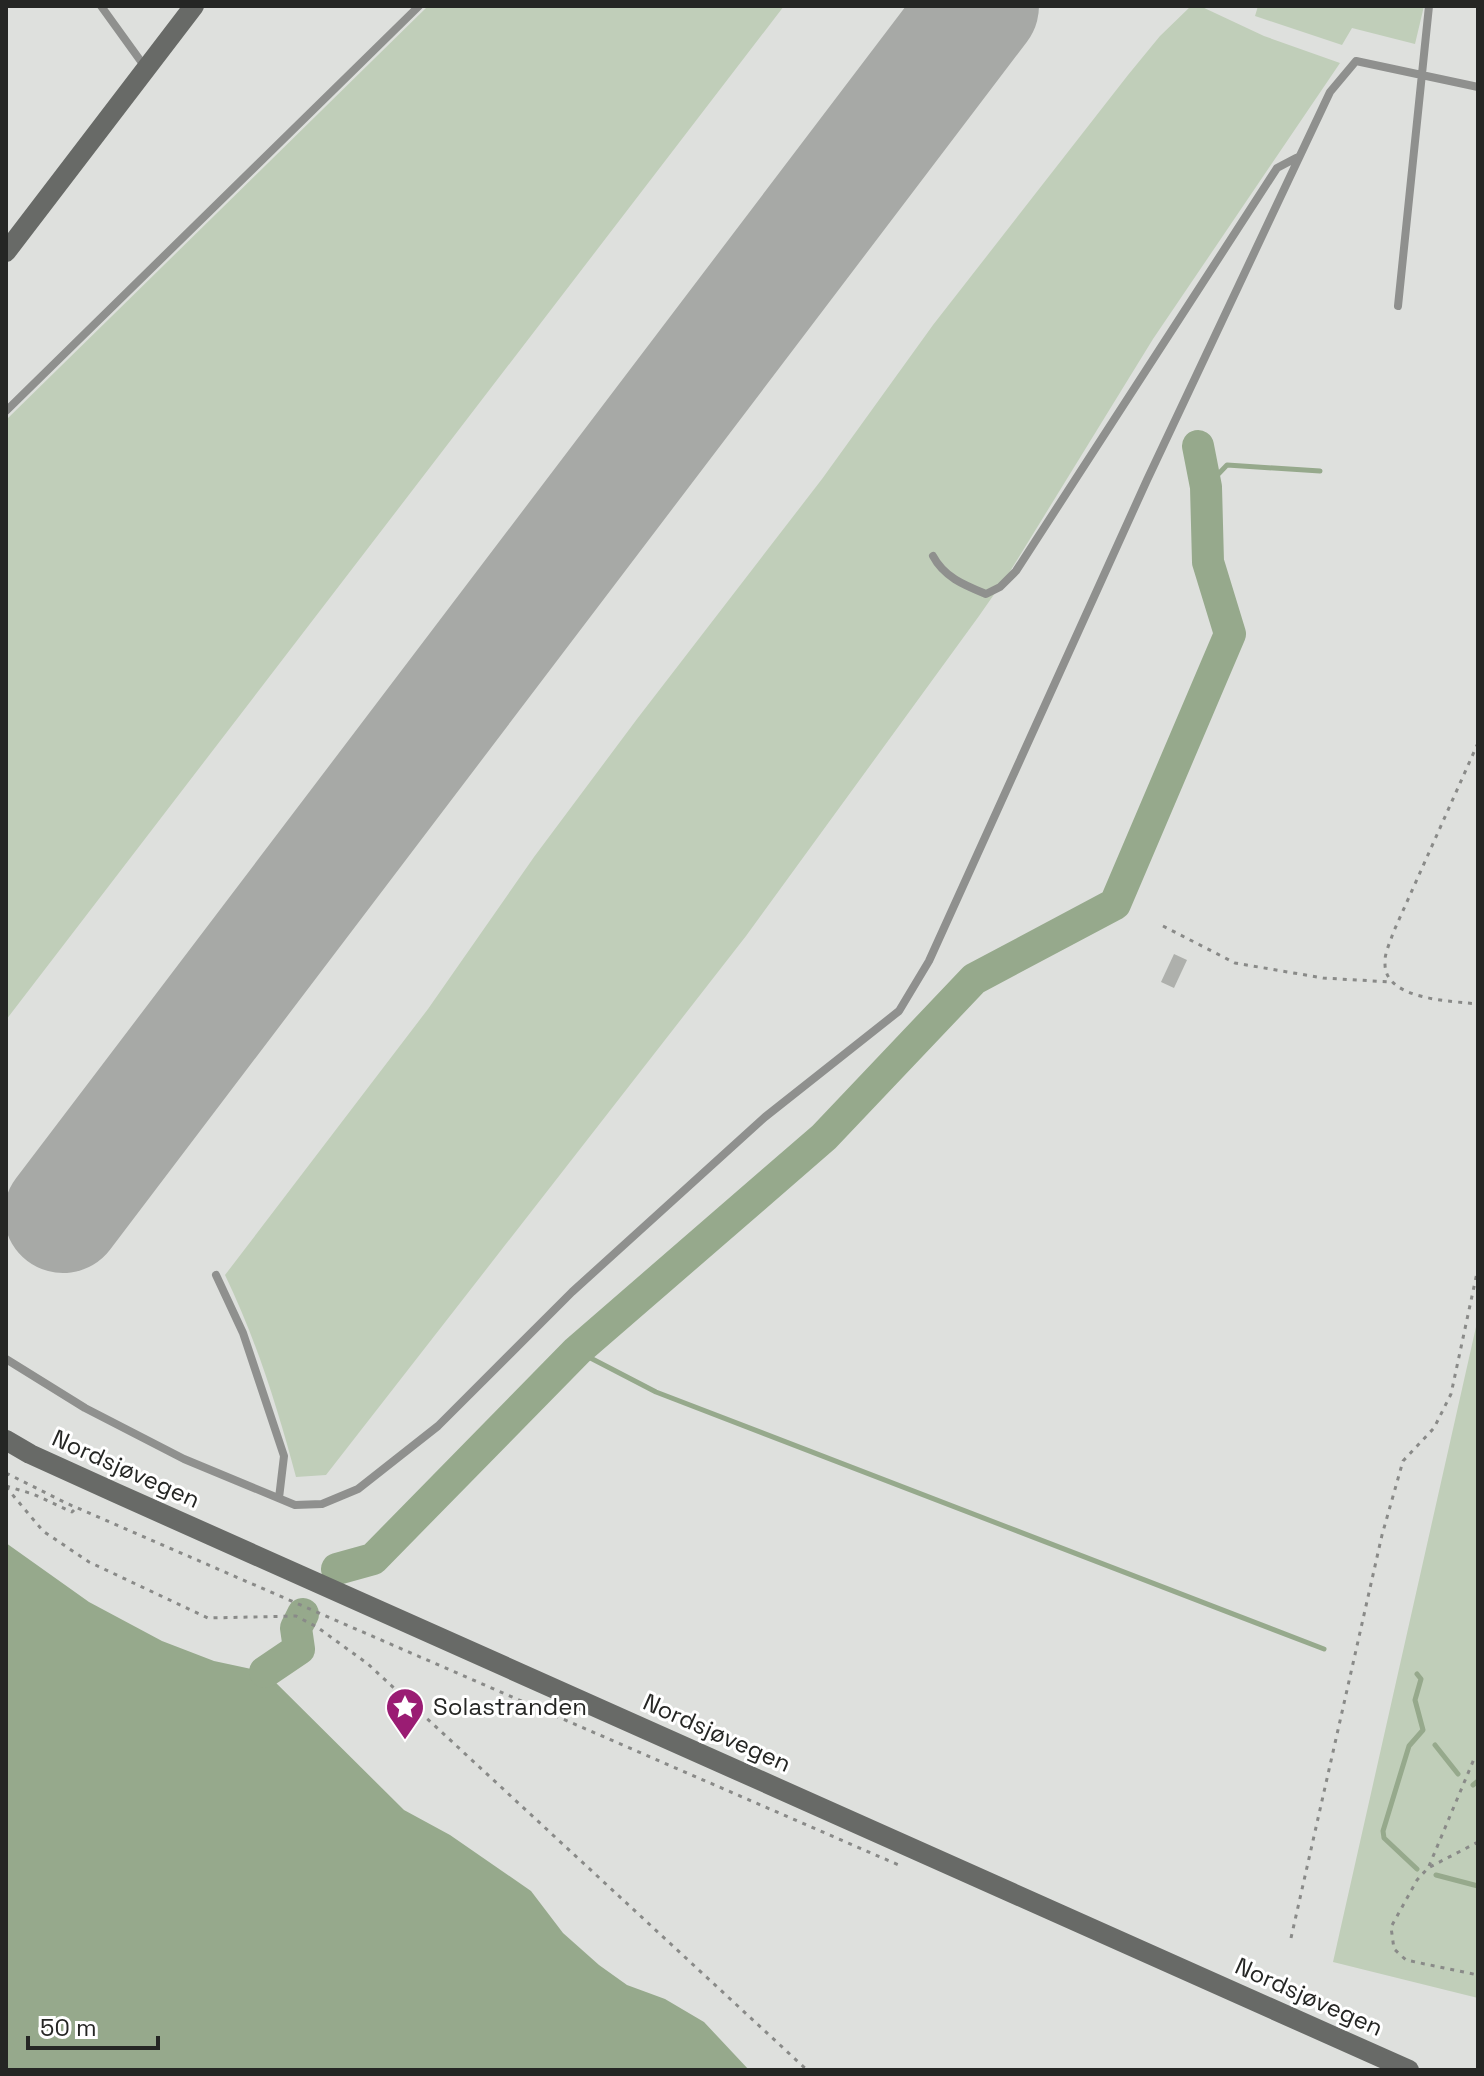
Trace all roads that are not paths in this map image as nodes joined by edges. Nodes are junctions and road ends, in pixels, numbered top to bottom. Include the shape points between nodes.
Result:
1 (101, 6) edge
2 (194, 6) edge
3 (419, 6) edge
4 (1429, 6) edge
5 (146, 68) junction
6 (1420, 76) junction
7 (1478, 87) edge
8 (1297, 158) junction
9 (6, 252) edge
10 (1398, 306) dead end
11 (6, 411) edge
12 (933, 556) dead end
13 (216, 1275) dead end
14 (6, 1359) edge
15 (6, 1440) edge
16 (279, 1498) junction
17 (1409, 2070) edge

1 - 5 lane
2 - 5 main road
3 - 11 lane
4 - 6 lane
5 - 9 main road
6 - 7 lane
6 - 8 lane via 1356,61 1330,92
6 - 10 lane
8 - 12 lane via 1277,168 1016,571 986,594 958,582
8 - 16 lane via 929,961 899,1011 765,1117 572,1292 438,1426 390,1465 358,1489 322,1504 295,1505
13 - 16 lane via 243,1333 284,1456
14 - 16 lane via 85,1408 184,1459
15 - 17 main road, Nordsjøvegen

